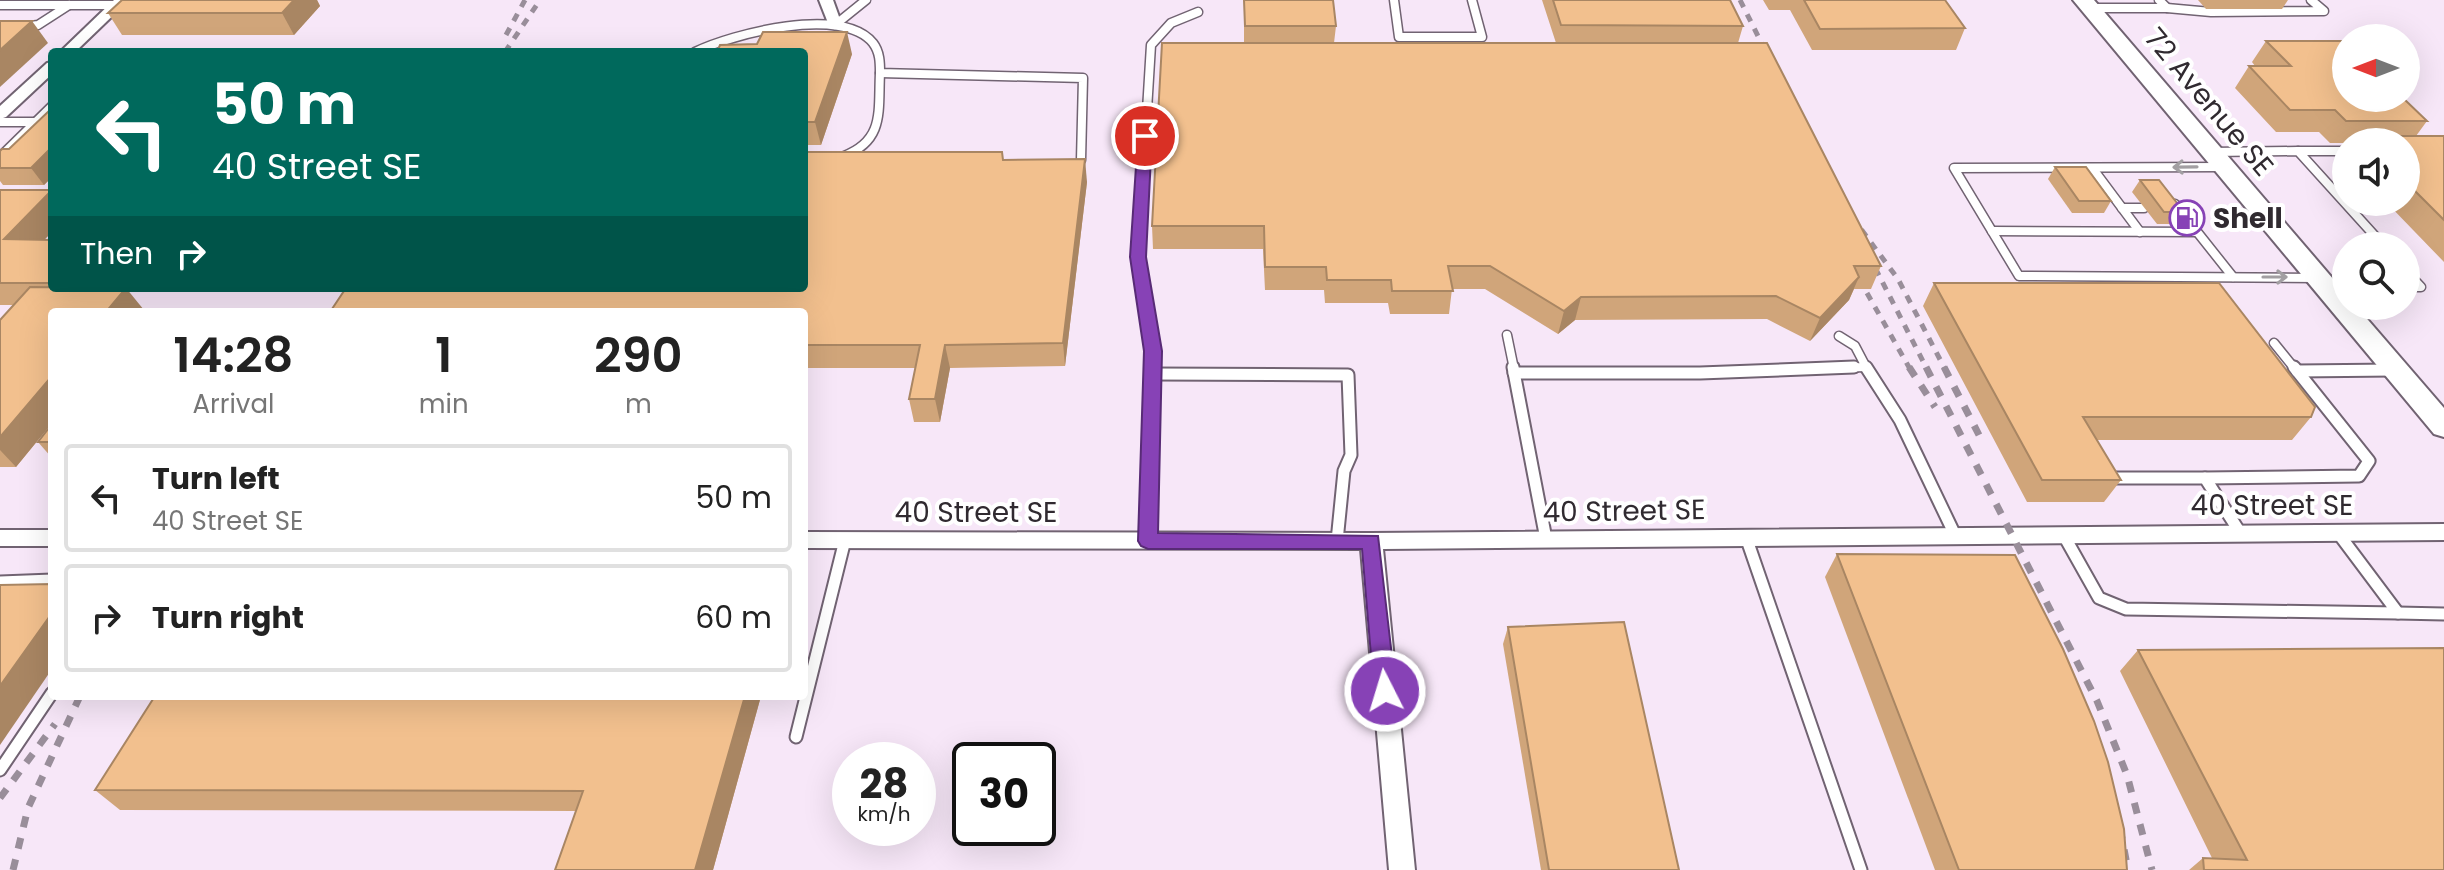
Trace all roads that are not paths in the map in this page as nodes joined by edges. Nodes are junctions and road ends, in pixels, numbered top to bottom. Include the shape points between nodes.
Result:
1 (826, 0) edge
2 (866, 0) edge
3 (1394, 0) edge
4 (1472, 0) edge
5 (2159, 0) edge
6 (2311, 0) edge
7 (120, 2) edge
8 (2087, 4) edge
9 (0, 5) edge
10 (69, 5) junction
11 (2167, 8) junction
12 (1198, 12) dead end
13 (835, 25) junction
14 (0, 30) edge
15 (71, 48) edge
16 (706, 48) edge
17 (48, 71) edge
18 (880, 73) junction
19 (48, 110) edge
20 (0, 114) edge
21 (0, 122) edge
22 (35, 122) junction
23 (2298, 151) junction
24 (2332, 151) edge
25 (0, 157) edge
26 (829, 157) edge
27 (2218, 159) junction
28 (1081, 160) edge
29 (2146, 168) junction
30 (2093, 169) junction
31 (2154, 178) edge
32 (2170, 197) edge
33 (2164, 207) edge
34 (2177, 207) junction
35 (2122, 208) junction
36 (2144, 208) dead end
37 (1992, 231) junction
38 (2140, 232) junction
39 (2197, 232) junction
40 (2371, 232) edge
41 (2233, 277) junction
42 (2330, 284) edge
43 (1507, 335) dead end
44 (1839, 336) dead end
45 (2274, 343) dead end
46 (1866, 367) junction
47 (2396, 370) junction
48 (2297, 371) junction
49 (1514, 373) junction
50 (1153, 374) junction
51 (2444, 427) edge
52 (2108, 478) edge
53 (2205, 478) junction
54 (2444, 532) edge
55 (2338, 533) junction
56 (2063, 534) junction
57 (2241, 534) junction
58 (1955, 535) junction
59 (1746, 537) junction
60 (0, 538) edge
61 (48, 538) edge
62 (1546, 539) junction
63 (808, 540) edge
64 (845, 540) junction
65 (1148, 541) junction
66 (1337, 541) junction
67 (1371, 541) junction
68 (48, 580) edge
69 (0, 582) edge
70 (2398, 613) junction
71 (2444, 614) edge
72 (808, 689) edge
73 (48, 699) edge
74 (805, 700) edge
75 (796, 737) dead end
76 (0, 770) edge
77 (1402, 870) edge
78 (1861, 870) edge

1 - 13 street
2 - 13 lane
3 - 4 lane via 1399,37 1482,37
5 - 11 lane
6 - 11 lane via 2324,11
7 - 10 lane
7 - 15 street
8 - 11 lane
8 - 27 street, 72 Avenue SE
9 - 10 lane
10 - 14 lane via 45,25
12 - 50 lane via 1171,23 1151,45 1138,257
13 - 16 lane via 737,36
13 - 18 lane via 875,45
17 - 20 street
18 - 26 lane via 871,144 860,152
18 - 28 lane via 1083,78
19 - 22 lane
21 - 22 lane
22 - 25 lane
23 - 24 lane
23 - 27 lane
23 - 40 lane
27 -> 29 lane
27 - 42 street, 72 Avenue SE
29 - 30 lane
29 - 31 lane
30 - 35 lane
30 - 37 lane via 1954,168
32 - 34 lane
33 - 34 lane
34 - 39 lane
35 - 36 lane
35 - 38 lane
37 - 38 lane
37 - 41 lane via 2019,276
38 - 39 lane
39 - 41 lane
41 -> 42 lane
42 - 47 street, 72 Avenue SE
43 - 49 lane
44 - 46 lane via 1855,346
45 - 48 lane
46 - 49 lane
46 - 58 lane via 1900,420
47 - 48 lane
47 - 51 street, 72 Avenue SE
48 - 53 lane via 2369,461 2359,476
49 - 62 lane
50 - 65 lane
50 - 66 lane via 1348,375 1351,455 1344,471
52 - 53 lane
53 - 57 lane
54 - 55 street, 40 Street SE
55 - 57 street, 40 Street SE
55 - 70 lane
56 - 57 street, 40 Street SE
56 - 58 street, 40 Street SE
56 - 70 lane via 2099,598 2126,609
58 - 59 street, 40 Street SE
59 - 62 street, 40 Street SE
59 - 78 lane
60 - 61 street
62 - 67 street, 40 Street SE
63 - 64 street, 40 Street SE
64 - 65 street, 40 Street SE
64 - 72 lane
65 - 66 street, 40 Street SE
66 - 67 street, 40 Street SE
67 - 77 street
68 - 69 lane
70 - 71 lane
73 - 76 lane
74 - 75 lane

